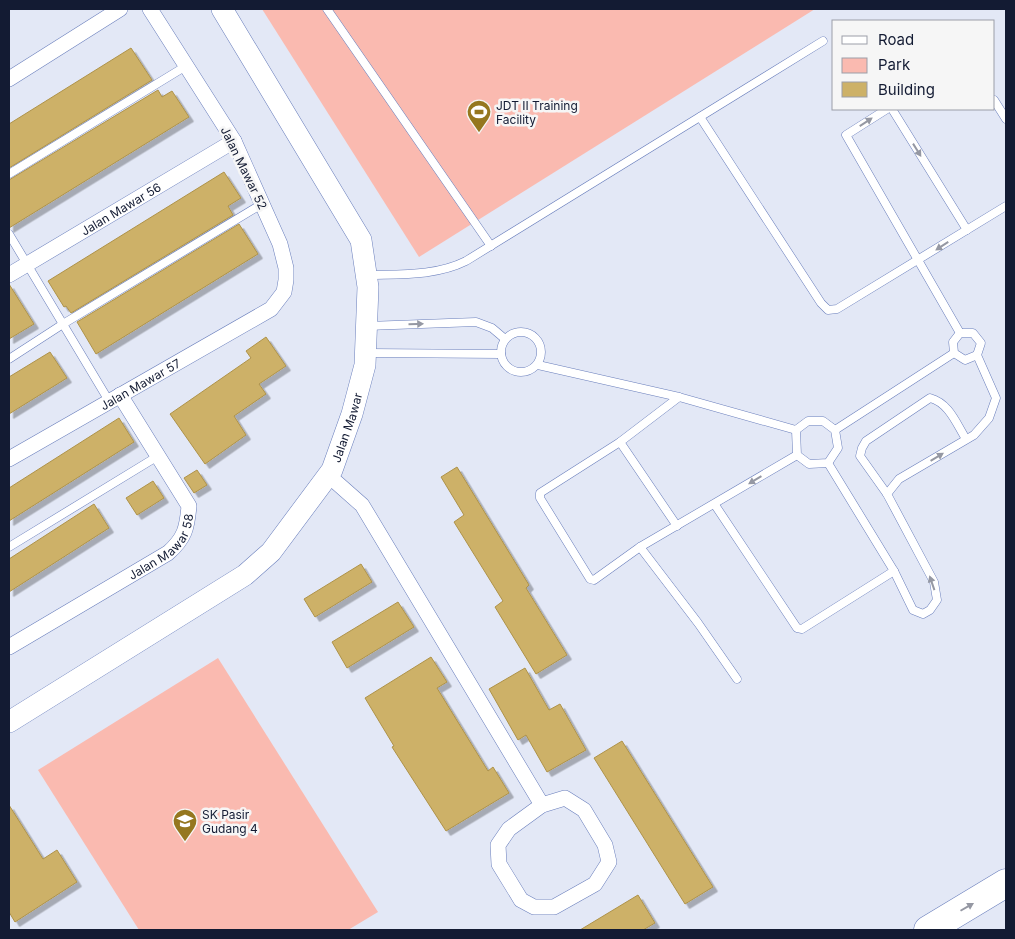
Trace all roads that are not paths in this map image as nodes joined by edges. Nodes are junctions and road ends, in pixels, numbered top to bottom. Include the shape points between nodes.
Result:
1 (120, 9) edge
2 (150, 9) edge
3 (222, 9) edge
4 (328, 9) edge
5 (823, 41) dead end
6 (186, 66) junction
7 (9, 79) edge
8 (995, 102) edge
9 (884, 110) edge
10 (893, 110) edge
11 (700, 117) junction
12 (1006, 119) edge
13 (234, 141) junction
14 (9, 174) edge
15 (262, 204) junction
16 (1006, 206) edge
17 (967, 230) junction
18 (9, 234) edge
19 (491, 246) junction
20 (918, 261) junction
21 (28, 264) junction
22 (9, 275) edge
23 (367, 275) junction
24 (271, 309) joint
25 (63, 324) junction
26 (367, 326) junction
27 (960, 333) junction
28 (505, 338) junction
29 (954, 352) junction
30 (366, 353) junction
31 (501, 354) junction
32 (978, 355) junction
33 (9, 359) edge
34 (538, 365) junction
35 (679, 397) junction
36 (115, 398) junction
37 (796, 430) junction
38 (835, 430) junction
39 (966, 439) junction
40 (620, 442) junction
41 (797, 455) junction
42 (158, 456) junction
43 (9, 459) edge
44 (828, 463) junction
45 (328, 475) junction
46 (887, 494) junction
47 (715, 504) junction
48 (677, 526) junction
49 (9, 547) edge
50 (640, 547) junction
51 (894, 571) junction
52 (9, 647) edge
53 (737, 679) dead end
54 (9, 722) edge
55 (542, 805) junction
56 (1006, 883) edge
57 (928, 930) edge

1 - 7 street
2 - 6 street, Jalan Mawar 52
3 - 23 street, Jalan Mawar via 361,240
4 - 19 lane
5 - 11 lane
6 - 13 street, Jalan Mawar 52
6 - 14 lane
8 - 12 lane
20 -> 9 lane via 846,135
10 -> 17 lane
11 - 19 lane
11 - 20 lane via 821,304 828,310 837,309
13 - 15 street, Jalan Mawar 52
13 - 21 street, Jalan Mawar 56
15 - 24 street, Jalan Mawar 52 via 280,244 286,268 284,292
15 - 25 lane
16 - 17 lane
17 -> 20 lane
18 - 21 lane
19 - 23 lane via 466,261 443,269
20 - 27 lane
21 - 22 street, Jalan Mawar 56
21 - 25 lane
23 - 26 street, Jalan Mawar
24 - 36 street, Jalan Mawar 57
25 - 33 lane
25 - 36 lane
26 -> 28 lane via 476,322
26 - 30 street, Jalan Mawar
27 - 29 lane via 953,342
27 - 32 lane via 973,333 980,343
28 - 31 lane
28 - 34 lane via 519,331 534,335 542,349
29 - 32 lane via 965,360
29 - 38 lane
30 - 31 lane
30 - 45 street, Jalan Mawar via 352,414
31 - 34 lane via 508,368 524,372
32 - 39 lane via 996,398 990,418
34 - 35 lane
35 - 37 lane
35 - 40 lane
36 - 42 street, Jalan Mawar 58
36 - 43 street, Jalan Mawar 57
37 - 38 lane via 808,421 823,421
37 - 41 lane
38 - 44 lane via 838,448
46 -> 39 lane via 899,479
39 - 46 lane via 946,406 930,398 866,441 860,456
40 - 48 lane
40 - 50 lane via 540,493 540,498 594,580
41 - 44 lane via 809,464
41 -> 47 lane
42 - 49 lane
42 - 52 street, Jalan Mawar 58 via 189,506 185,533 178,544
44 - 51 lane
45 - 54 street, Jalan Mawar via 271,552 246,575
45 - 55 street via 362,505
51 -> 46 lane via 913,610 923,614 930,610 937,600 934,582
47 - 48 lane
47 - 51 lane via 797,628 802,629
48 - 50 lane
50 - 53 lane
55 - 55 street via 509,829 498,845 499,864 521,900 534,907 554,907 595,884 609,862 605,845 584,810 565,798
57 -> 56 highway

